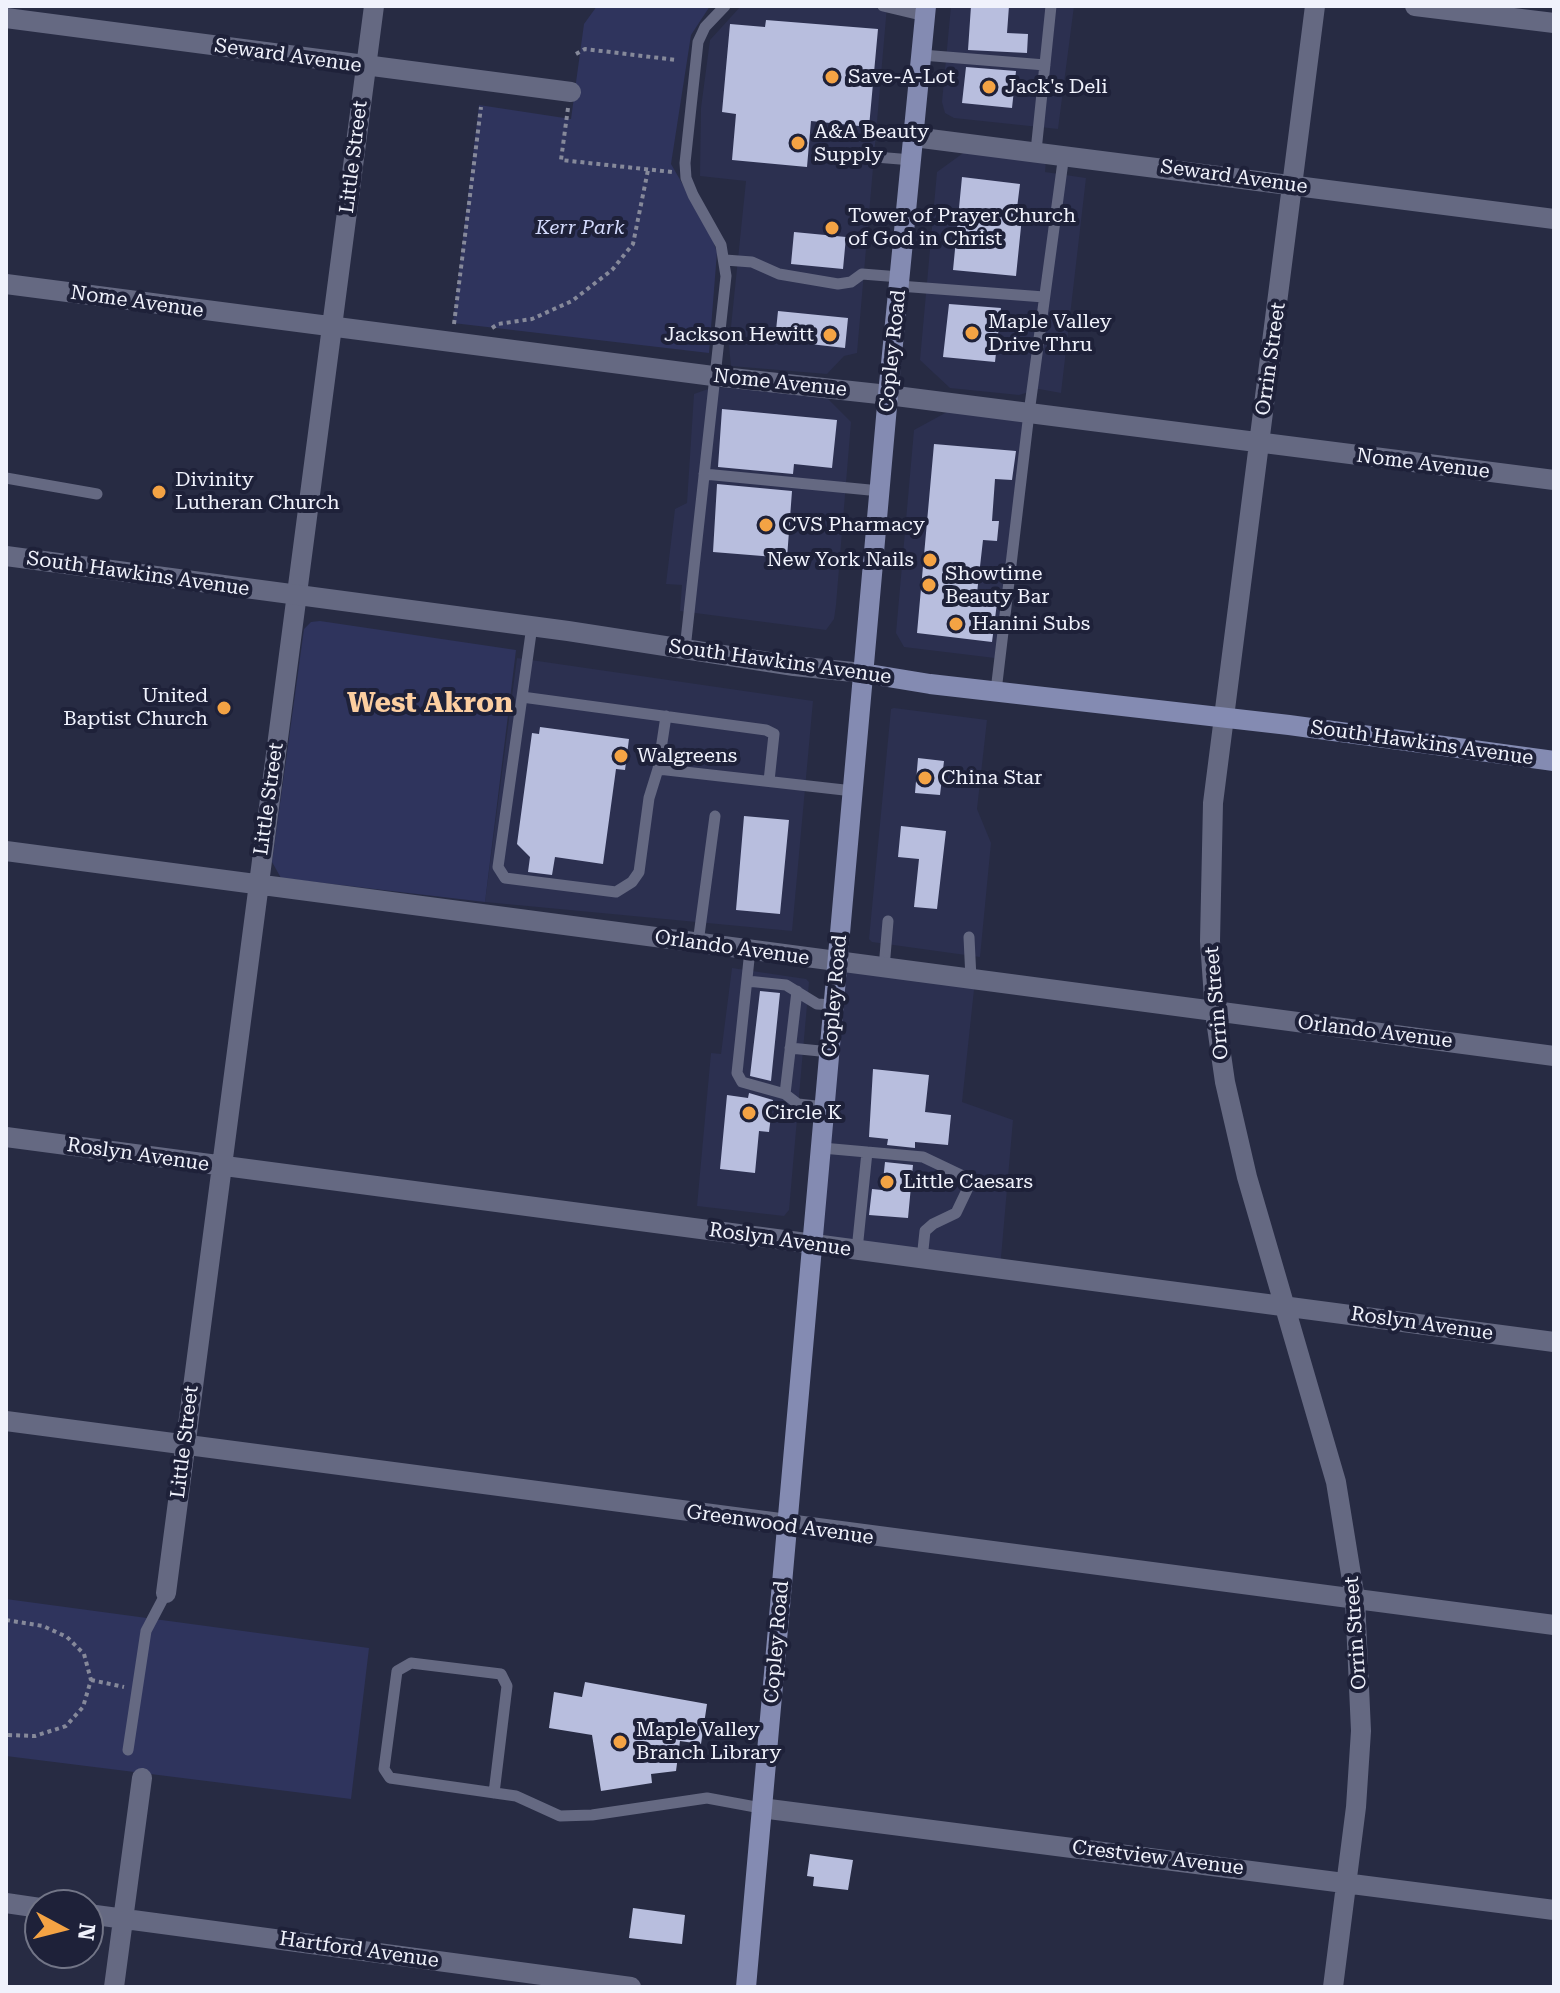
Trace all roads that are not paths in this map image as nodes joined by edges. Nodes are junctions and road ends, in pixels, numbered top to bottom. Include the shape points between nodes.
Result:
1 (374, 6) edge
2 (725, 6) edge
3 (883, 6) edge
4 (1051, 6) edge
5 (1315, 6) edge
6 (1415, 6) edge
7 (926, 11) edge
8 (6, 18) edge
9 (1554, 23) edge
10 (922, 55) junction
11 (1045, 65) junction
12 (366, 66) junction
13 (571, 92) road end
14 (914, 137) junction
15 (1036, 151) junction
16 (1064, 154) junction
17 (851, 155) dead end
18 (912, 160) junction
19 (1292, 185) junction
20 (1554, 219) edge
21 (725, 260) junction
22 (900, 281) junction
23 (6, 284) edge
24 (1044, 297) junction
25 (332, 327) junction
26 (713, 376) junction
27 (888, 395) junction
28 (1029, 413) junction
29 (1259, 443) junction
30 (704, 474) junction
31 (6, 478) edge
32 (1554, 480) edge
33 (880, 491) junction
34 (97, 494) dead end
35 (6, 556) edge
36 (296, 596) junction
37 (532, 626) junction
38 (685, 649) junction
39 (863, 673) junction
40 (996, 691) junction
41 (522, 697) junction
42 (666, 716) junction
43 (1223, 718) junction
44 (1554, 761) edge
45 (658, 769) junction
46 (769, 781) junction
47 (853, 791) junction
48 (715, 816) dead end
49 (6, 851) edge
50 (257, 884) junction
51 (888, 921) dead end
52 (969, 937) dead end
53 (698, 943) junction
54 (750, 950) junction
55 (838, 962) junction
56 (884, 968) junction
57 (971, 979) junction
58 (747, 981) junction
59 (797, 991) junction
60 (834, 1005) junction
61 (1215, 1013) junction
62 (790, 1048) junction
63 (830, 1052) junction
64 (1554, 1056) edge
65 (785, 1094) junction
66 (825, 1107) junction
67 (6, 1137) edge
68 (822, 1148) junction
69 (867, 1152) junction
70 (220, 1166) junction
71 (813, 1244) junction
72 (857, 1250) junction
73 (922, 1259) junction
74 (1285, 1306) junction
75 (1554, 1342) edge
76 (6, 1421) edge
77 (185, 1446) junction
78 (787, 1526) junction
79 (166, 1593) joint
80 (1355, 1599) junction
81 (1554, 1625) edge
82 (128, 1750) dead end
83 (142, 1778) dead end
84 (494, 1793) junction
85 (761, 1808) junction
86 (1348, 1884) junction
87 (1554, 1910) edge
88 (104, 1916) edge
89 (123, 1919) junction
90 (114, 1987) edge
91 (631, 1987) edge
92 (746, 1987) edge
93 (1333, 1987) edge

1 - 12 street, Little Street
2 - 21 lane via 698,42 686,174
3 - 7 lane
4 - 11 lane
5 - 19 street, Orrin Street
6 - 9 street
7 - 10 main road, Copley Road
8 - 12 street, Seward Avenue
10 - 11 lane
10 - 14 main road, Copley Road
11 - 15 lane
12 - 13 street, Seward Avenue
12 - 25 street, Little Street
14 - 15 street, Seward Avenue
14 - 18 main road, Copley Road
15 - 16 street, Seward Avenue
16 - 19 street, Seward Avenue
16 - 24 lane
17 - 18 lane
18 - 22 main road, Copley Road
19 - 20 street, Seward Avenue
19 - 29 street, Orrin Street
21 - 22 lane via 838,284 862,274
21 - 26 lane
22 - 24 lane
22 - 27 main road, Copley Road
23 - 25 street, Nome Avenue
24 - 28 lane
25 - 26 street, Nome Avenue
25 - 36 street, Little Street
26 - 27 street, Nome Avenue
26 - 30 lane
27 - 28 street, Nome Avenue
27 - 33 main road, Copley Road
28 - 29 street, Nome Avenue
28 - 40 lane
29 - 32 street, Nome Avenue
29 - 43 street, Orrin Street
30 - 33 lane
30 - 38 lane
31 - 34 lane
33 - 39 main road, Copley Road
35 - 36 street, South Hawkins Avenue
36 - 37 street, South Hawkins Avenue
36 - 50 street, Little Street
37 - 38 street, South Hawkins Avenue
37 - 41 lane
38 - 39 street, South Hawkins Avenue
39 - 40 main road, South Hawkins Avenue
39 - 47 main road, Copley Road
40 - 43 main road, South Hawkins Avenue
41 - 42 lane
41 - 45 lane via 498,867 505,878 616,892 632,882 639,872
42 - 45 lane
42 - 46 lane via 774,734
43 - 44 main road, South Hawkins Avenue
43 - 61 street, Orrin Street via 1211,833
45 - 46 lane
46 - 47 lane
47 - 55 main road, Copley Road
48 - 53 lane
49 - 50 street, Orlando Avenue
50 - 53 street, Orlando Avenue
50 - 70 street, Little Street
51 - 56 lane
52 - 57 lane
53 - 54 street, Orlando Avenue
54 - 55 street, Orlando Avenue
54 - 58 lane
55 - 56 street, Orlando Avenue
55 - 60 main road, Copley Road
56 - 57 street, Orlando Avenue
57 - 61 street, Orlando Avenue
58 - 59 lane
58 - 65 lane via 737,1073 742,1082
59 - 60 lane via 817,1004
59 - 62 lane
60 - 63 main road, Copley Road
61 - 64 street, Orlando Avenue
61 - 74 street, Orrin Street via 1247,1177
62 - 63 lane
62 - 65 lane
63 - 66 main road, Copley Road
65 - 66 lane via 798,1104
66 - 68 main road, Copley Road
67 - 70 street, Roslyn Avenue
68 - 69 lane
68 - 71 main road, Copley Road
69 - 72 lane
69 - 73 lane via 923,1157 965,1177 967,1190 956,1213 925,1231
70 - 71 street, Roslyn Avenue
70 - 77 street, Little Street
71 - 72 street, Roslyn Avenue
71 - 78 main road, Copley Road
72 - 73 street, Roslyn Avenue
73 - 74 street, Roslyn Avenue
74 - 75 street, Roslyn Avenue
74 - 80 street, Orrin Street via 1336,1482
76 - 77 street, Greenwood Avenue
77 - 78 street, Greenwood Avenue
77 - 79 street, Little Street
78 - 80 street, Greenwood Avenue
78 - 85 main road, Copley Road
79 - 82 lane via 146,1631
80 - 81 street, Greenwood Avenue
80 - 86 street, Orrin Street via 1361,1731
83 - 89 street
84 - 84 lane via 390,1778 384,1769 397,1671 411,1663 501,1674 507,1686
84 - 85 lane via 516,1796 560,1816 707,1798
85 - 86 street, Crestview Avenue
85 - 92 main road, Copley Road
86 - 87 street, Crestview Avenue
86 - 93 street, Orrin Street
88 - 89 street, Hartford Avenue
89 - 90 street
89 - 91 street, Hartford Avenue

